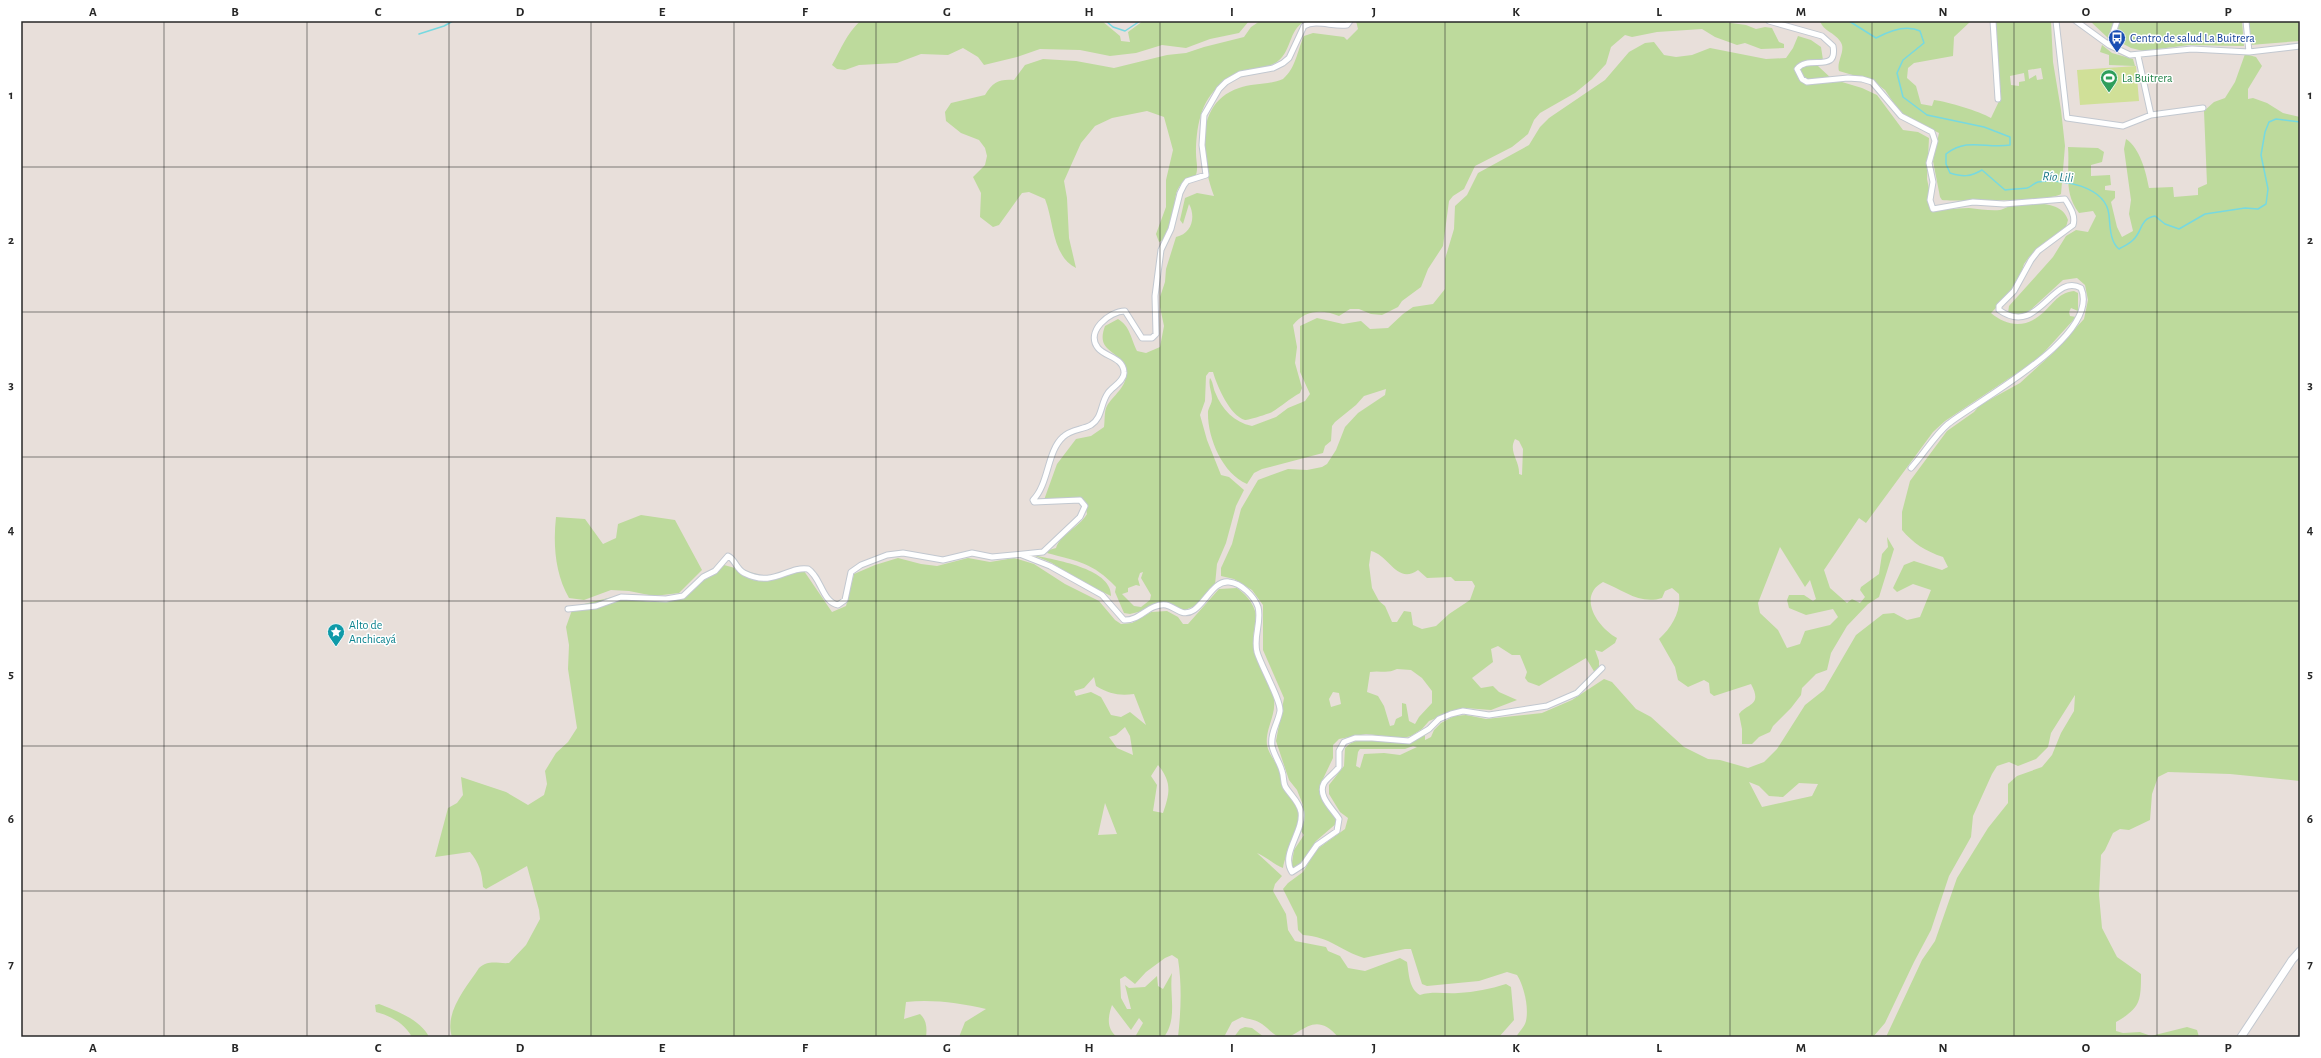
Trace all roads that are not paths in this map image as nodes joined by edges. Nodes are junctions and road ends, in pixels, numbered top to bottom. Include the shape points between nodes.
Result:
1 (1350, 21) edge
2 (1769, 21) edge
3 (1993, 21) edge
4 (2056, 21) edge
5 (2076, 21) edge
6 (2117, 21) edge
7 (2246, 21) edge
8 (2109, 45) junction
9 (2300, 46) edge
10 (2249, 52) junction
11 (2138, 56) junction
12 (1998, 99) dead end
13 (2203, 108) dead end
14 (2150, 115) junction
15 (1911, 468) dead end
16 (1020, 555) junction
17 (568, 609) dead end
18 (1602, 668) dead end
19 (2300, 951) edge
20 (2241, 1037) edge

1 - 16 street via 1342,26 1308,24 1300,32 1289,58 1283,63 1273,68 1240,74 1219,89 1204,115 1202,145 1206,175 1187,181 1184,185 1162,250 1155,296 1156,334 1147,339 1142,338 1125,311 1104,319 1096,332 1096,346 1117,360 1124,372 1122,378 1107,394 1104,407 1094,422 1072,430 1061,438 1041,492 1033,500 1080,500 1085,506 1083,512 1048,550
2 - 15 street via 1822,36 1833,46 1832,59 1799,67 1798,74 1802,79 1807,82 1862,79 1872,82 1901,116 1932,132 1935,141 1928,163 1933,182 1930,200 1933,209 1973,202 2004,204 2065,199 2072,212 2073,225 2038,251 2014,291 1999,306 1999,310 2025,317 2034,314 2063,288 2070,285 2081,288 2083,294 2083,306 2079,317 2042,359 1947,425
3 - 12 street
4 - 14 street via 2067,118 2123,126
5 - 8 street
6 - 8 street
7 - 10 street
8 - 11 street via 2120,52
9 - 10 street
10 - 11 street via 2192,49
11 - 14 street
13 - 14 street
16 - 17 street via 992,557 972,552 944,560 903,553 887,555 860,565 851,572 845,600 838,605 831,602 808,569 771,579 752,576 736,568 728,556 715,571 683,596 666,599 621,597 596,606
16 - 18 street via 1050,566 1102,594 1124,620 1136,618 1146,610 1160,606 1170,606 1180,612 1189,612 1200,605 1216,584 1224,582 1234,582 1247,591 1258,607 1258,652 1266,677 1279,702 1280,711 1271,738 1272,746 1286,786 1301,812 1300,827 1288,858 1292,872 1303,866 1317,845 1337,831 1339,819 1325,799 1323,786 1339,767 1339,751 1344,742 1355,738 1409,741 1429,729 1439,719 1451,714 1463,711 1489,715 1548,706 1577,693
19 - 20 street

